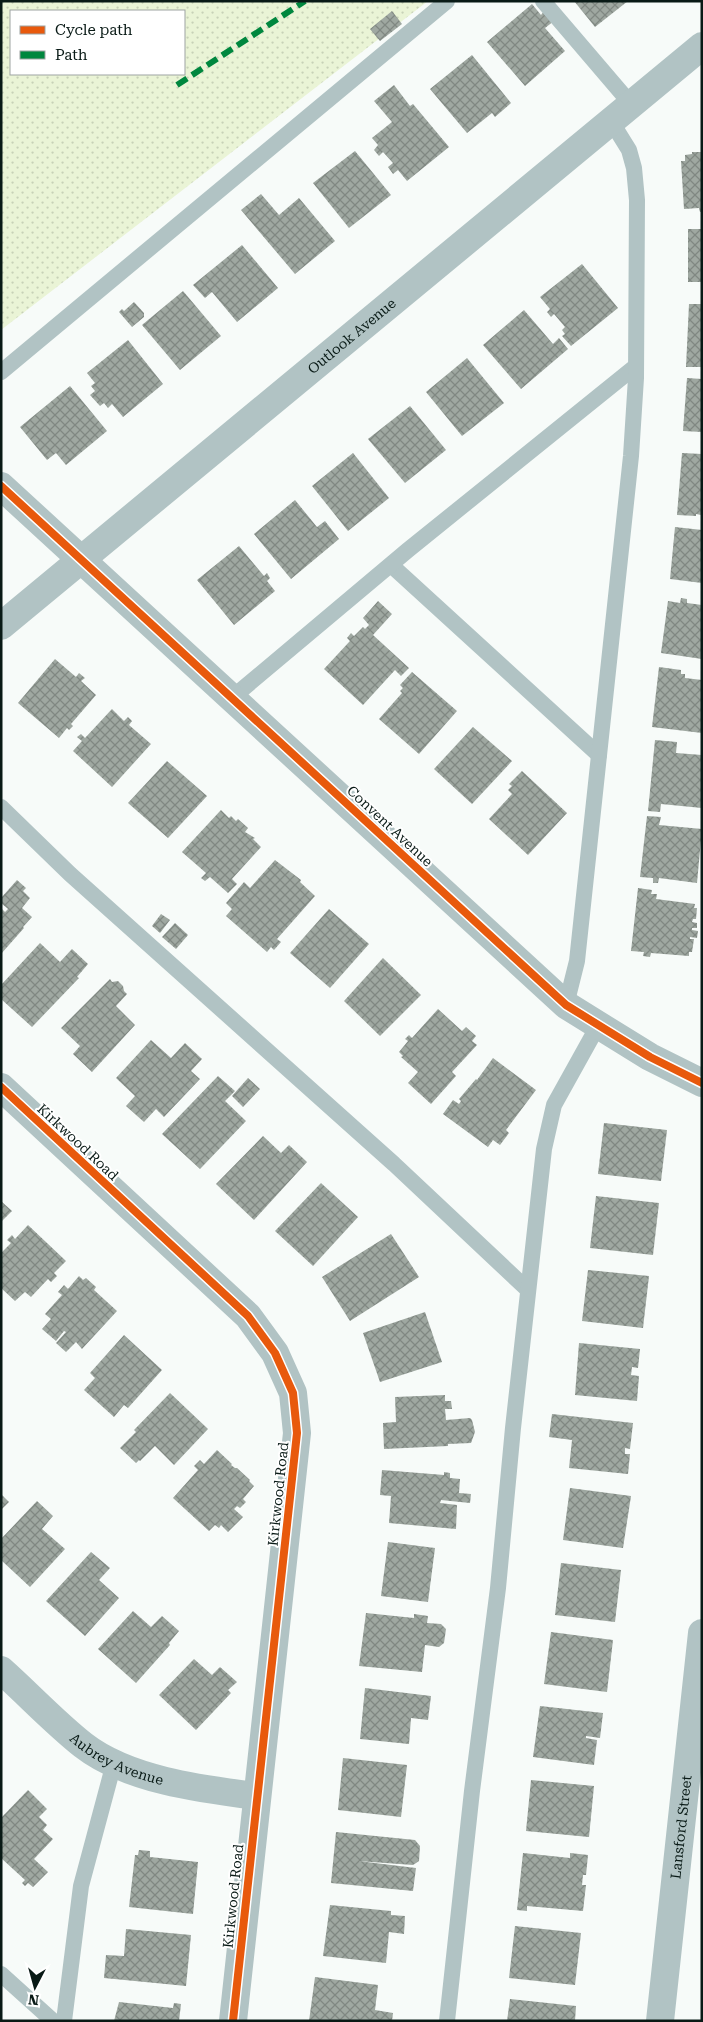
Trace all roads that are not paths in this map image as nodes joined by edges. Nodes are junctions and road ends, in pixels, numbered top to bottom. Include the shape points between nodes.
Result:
1 (447, 1) edge
2 (543, 1) edge
3 (702, 46) edge
4 (621, 113) junction
5 (636, 366) junction
6 (1, 372) edge
7 (1, 486) edge
8 (82, 560) junction
9 (390, 565) junction
10 (1, 626) edge
11 (233, 697) junction
12 (599, 755) junction
13 (1, 807) edge
14 (566, 1005) junction
15 (599, 1024) junction
16 (702, 1083) edge
17 (1, 1087) edge
18 (528, 1290) junction
19 (702, 1633) edge
20 (1, 1670) edge
21 (114, 1763) junction
22 (256, 1796) junction
23 (1, 1974) edge
24 (53, 2021) edge
25 (64, 2021) edge
26 (233, 2021) edge
27 (447, 2021) edge
28 (660, 2021) edge

1 - 6 lane
2 - 4 lane
3 - 4 street, Outlook Avenue
4 - 5 lane via 634,168 636,192
4 - 8 street, Outlook Avenue
5 - 9 lane
5 - 12 lane via 631,456
7 - 8 street, Convent Avenue
8 - 10 street, Outlook Avenue
8 - 11 street, Convent Avenue
9 - 11 lane
9 - 12 lane
11 - 14 street, Convent Avenue
12 - 14 lane via 577,961
13 - 18 lane via 70,874 394,1164
14 - 15 street, Convent Avenue
15 - 16 street, Convent Avenue
15 - 18 lane via 554,1105 544,1149
17 - 22 street, Kirkwood Road via 248,1316 275,1353 292,1392 297,1433
18 - 27 lane via 498,1588
19 - 28 street, Lansford Street
20 - 21 street, Aubrey Avenue via 84,1745
21 - 22 street, Aubrey Avenue via 161,1780
21 - 25 lane via 81,1886
22 - 26 street, Kirkwood Road
23 - 24 lane

